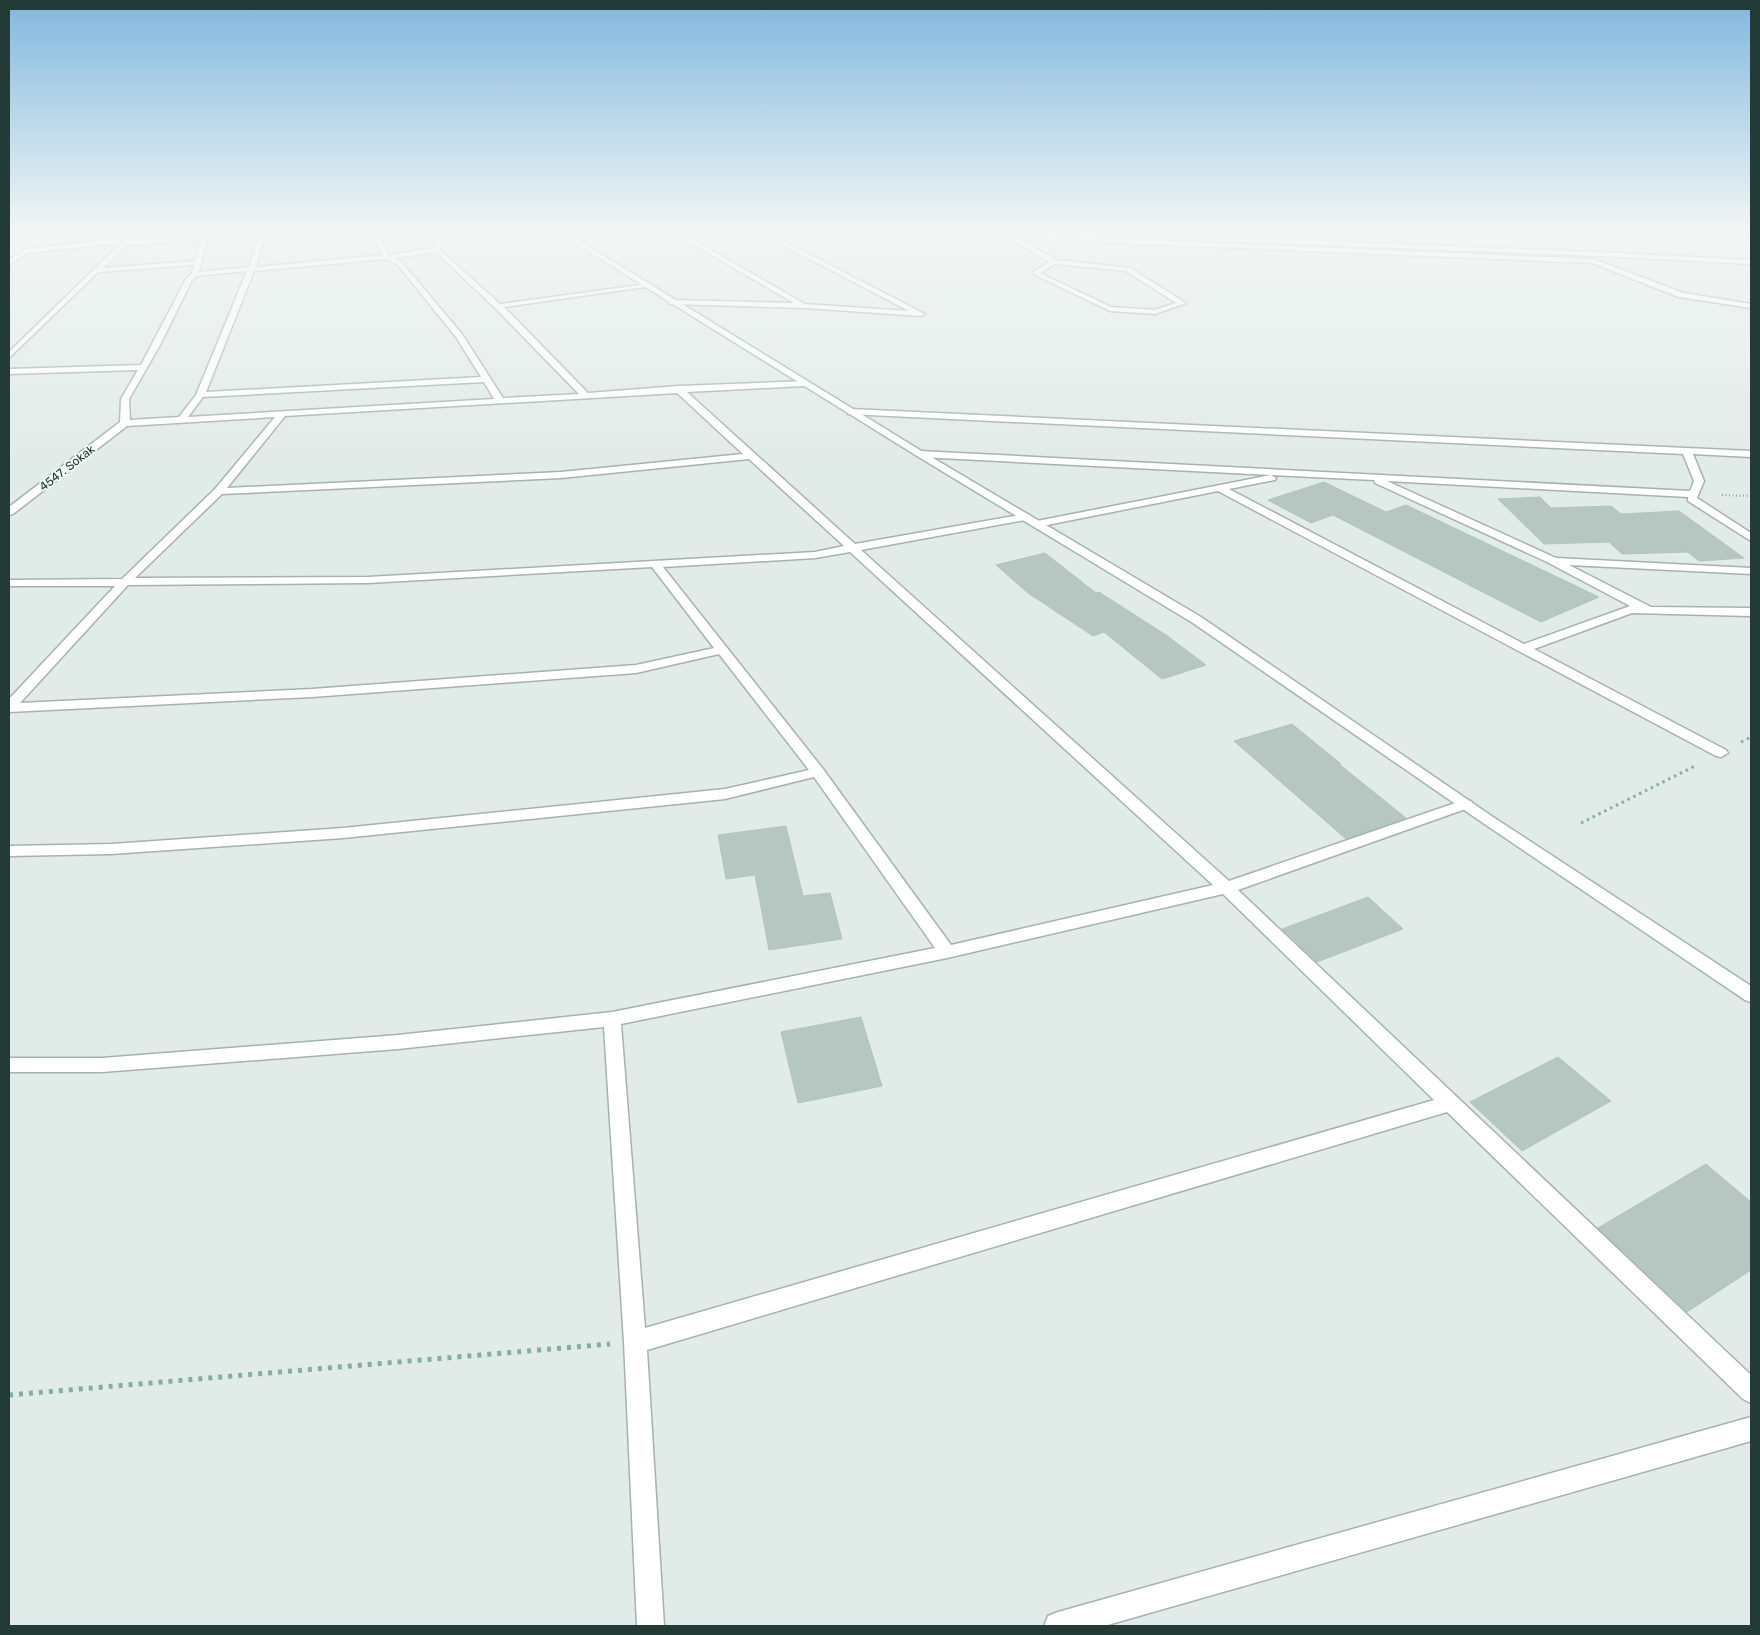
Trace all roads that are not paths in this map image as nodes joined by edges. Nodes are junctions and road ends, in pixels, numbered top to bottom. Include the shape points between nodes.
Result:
1 (58, 308) edge
2 (174, 308) edge
3 (235, 308) edge
4 (436, 308) edge
5 (500, 308) edge
6 (682, 308) edge
7 (838, 308) edge
8 (910, 308) edge
9 (1109, 308) edge
10 (1166, 308) edge
11 (9, 356) edge
12 (143, 367) junction
13 (9, 371) edge
14 (488, 379) junction
15 (804, 383) junction
16 (678, 389) junction
17 (200, 395) junction
18 (587, 397) junction
19 (501, 402) junction
20 (851, 412) junction
21 (283, 413) junction
22 (182, 419) junction
23 (125, 423) junction
24 (1687, 451) junction
25 (920, 454) junction
26 (1751, 454) edge
27 (750, 456) junction
28 (1294, 473) junction
29 (1371, 477) junction
30 (1219, 488) junction
31 (219, 491) junction
32 (1694, 494) junction
33 (9, 512) edge
34 (1031, 521) junction
35 (1751, 538) edge
36 (854, 548) junction
37 (1551, 560) junction
38 (655, 564) junction
39 (1751, 571) edge
40 (125, 582) junction
41 (9, 583) edge
42 (1649, 611) junction
43 (1751, 612) edge
44 (1526, 648) junction
45 (722, 650) junction
46 (9, 707) edge
47 (1721, 753) road end
48 (818, 772) junction
49 (1466, 804) junction
50 (9, 851) edge
51 (1226, 888) junction
52 (947, 952) junction
53 (1751, 995) edge
54 (612, 1019) junction
55 (9, 1065) edge
56 (1450, 1103) junction
57 (635, 1342) junction
58 (1751, 1391) edge
59 (1751, 1429) edge
60 (650, 1626) edge
61 (1058, 1626) edge

1 - 11 street
2 - 12 street
3 - 17 street
4 - 14 street
5 - 18 street
6 - 15 street
7 - 8 street via 921,314
9 - 10 street via 1155,312
12 - 13 street
12 - 23 street via 125,399
14 - 17 street
14 - 19 street
15 - 16 street
15 - 20 street
16 - 18 street
16 - 27 street
17 - 22 street
18 - 19 street
19 - 21 street
20 - 24 street
20 - 25 street
21 - 22 street
21 - 31 street
22 - 23 street
23 - 33 street, 4547. Sokak
24 - 26 street
24 - 32 street via 1699,481
25 - 28 street
25 - 34 street
27 - 31 street via 561,475
27 - 36 street
28 - 29 street
28 - 30 street
29 - 32 street
29 - 37 street
30 - 34 street
30 - 44 street
31 - 40 street
32 - 35 street via 1692,499
34 - 36 street
34 - 49 street via 1197,620
36 - 38 street via 815,555
36 - 51 street
37 - 39 street
37 - 42 street
38 - 40 street via 368,580
38 - 45 street
40 - 41 street
40 - 46 street
42 - 43 street
42 - 44 street via 1631,608
44 - 47 street
45 - 46 street via 636,669 312,693
45 - 48 street
48 - 50 street via 725,794 344,833 111,849
48 - 52 street
49 - 51 street
49 - 53 street
51 - 52 street
51 - 56 street
52 - 54 street
54 - 55 street via 398,1042 112,1065
54 - 57 street
56 - 57 street
56 - 58 street
57 - 60 street
59 - 61 street

